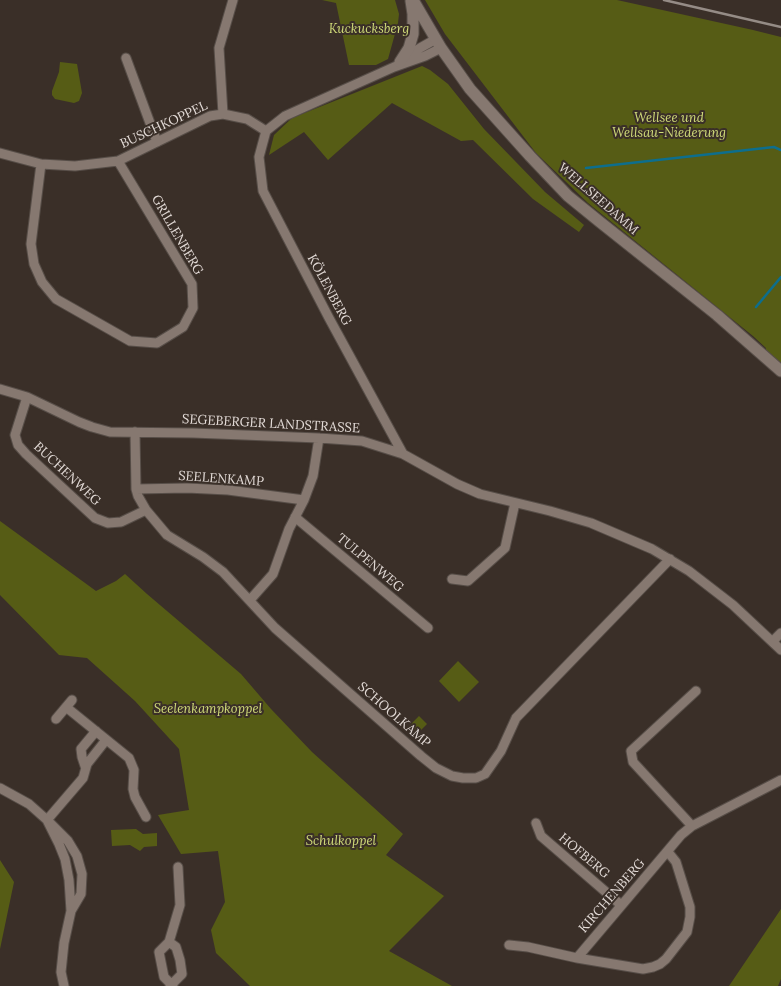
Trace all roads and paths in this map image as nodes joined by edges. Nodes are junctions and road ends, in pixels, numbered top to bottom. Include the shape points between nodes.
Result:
1 (233, 0) edge
2 (412, 0) edge
3 (439, 43) junction
4 (126, 58) dead end
5 (397, 64) junction
6 (222, 114) junction
7 (266, 131) junction
8 (157, 142) junction
9 (0, 153) edge
10 (118, 161) junction
11 (41, 164) junction
12 (781, 371) edge
13 (0, 389) edge
14 (27, 397) junction
15 (135, 432) junction
16 (319, 438) junction
17 (403, 454) junction
18 (136, 489) junction
19 (304, 500) junction
20 (515, 503) junction
21 (146, 510) junction
22 (296, 517) junction
23 (670, 559) junction
24 (452, 579) dead end
25 (250, 600) junction
26 (428, 628) dead end
27 (781, 633) edge
28 (773, 641) junction
29 (781, 650) edge
30 (696, 691) dead end
31 (56, 718) dead end
32 (96, 731) junction
33 (106, 740) junction
34 (86, 766) junction
35 (781, 780) edge
36 (0, 788) edge
37 (146, 817) dead end
38 (47, 820) junction
39 (536, 823) dead end
40 (692, 826) junction
41 (668, 852) junction
42 (178, 867) dead end
43 (621, 904) junction
44 (71, 911) junction
45 (169, 942) junction
46 (509, 945) dead end
47 (577, 958) junction
48 (64, 986) edge
49 (172, 986) edge

1 - 6 street via 219,48
2 - 3 main road, WELLSEEDAMM
2 - 5 main road via 413,34 409,48
3 - 5 street via 420,48
3 - 12 main road, WELLSEEDAMM via 470,89 568,196 717,314
4 - 8 street
5 - 7 street via 285,116
6 - 7 street, BUSCHKOPPEL via 247,119
6 - 8 street, BUSCHKOPPEL via 210,116
7 - 17 street, KÖLENBERG via 259,157 263,191
8 - 10 street, BUSCHKOPPEL
9 - 11 street, BUSCHKOPPEL
10 - 11 street, BUSCHKOPPEL via 75,166
10 - 11 street, GRILLENBERG via 192,284 193,308 183,327 157,343 130,342 56,299 42,282 34,264 31,244
13 - 14 street, SEGEBERGER LANDSTRASSE
14 - 15 street, SEGEBERGER LANDSTRASSE via 92,427 110,432
14 - 21 street, BUCHENWEG via 15,434 18,445 26,454 95,518 108,523 121,522
15 - 16 street, SEGEBERGER LANDSTRASSE
15 - 18 street, SCHOOLKAMP
16 - 17 street, SEGEBERGER LANDSTRASSE via 362,441
16 - 19 street via 313,476
17 - 20 street, SEGEBERGER LANDSTRASSE via 457,484 480,494
18 - 19 street, SEELENKAMP via 228,490
18 - 21 street, SCHOOLKAMP
19 - 22 street
20 - 23 street, SEGEBERGER LANDSTRASSE via 591,523
20 - 24 street via 505,548 468,581
21 - 25 street, SCHOOLKAMP via 167,535 223,572
22 - 25 street via 273,574
22 - 26 street, TULPENWEG
23 - 25 street, SCHOOLKAMP via 516,718 501,751 485,774 476,778 452,776 431,764 275,628
23 - 28 street, SEGEBERGER LANDSTRASSE via 733,605
27 - 28 street
28 - 29 street, SEGEBERGER LANDSTRASSE
30 - 40 street via 631,751 632,762
31 - 32 street via 69,704
32 - 33 street
32 - 34 street via 81,749
33 - 34 street
33 - 37 street via 132,763 135,797
34 - 38 street via 83,778
35 - 40 street, KIRCHENBERG
36 - 38 street via 29,804
38 - 44 street via 65,859
38 - 44 street via 68,840 82,874 81,894
39 - 43 street, HOFBERG via 541,836
40 - 41 street, KIRCHENBERG
41 - 43 street, KIRCHENBERG
41 - 47 street via 676,862 690,906 690,917 687,932 666,959 644,969
42 - 45 street via 180,905
43 - 47 street, KIRCHENBERG
44 - 48 street via 61,972
45 - 49 street via 159,952 164,977
45 - 49 street via 176,947 182,974
46 - 47 street

